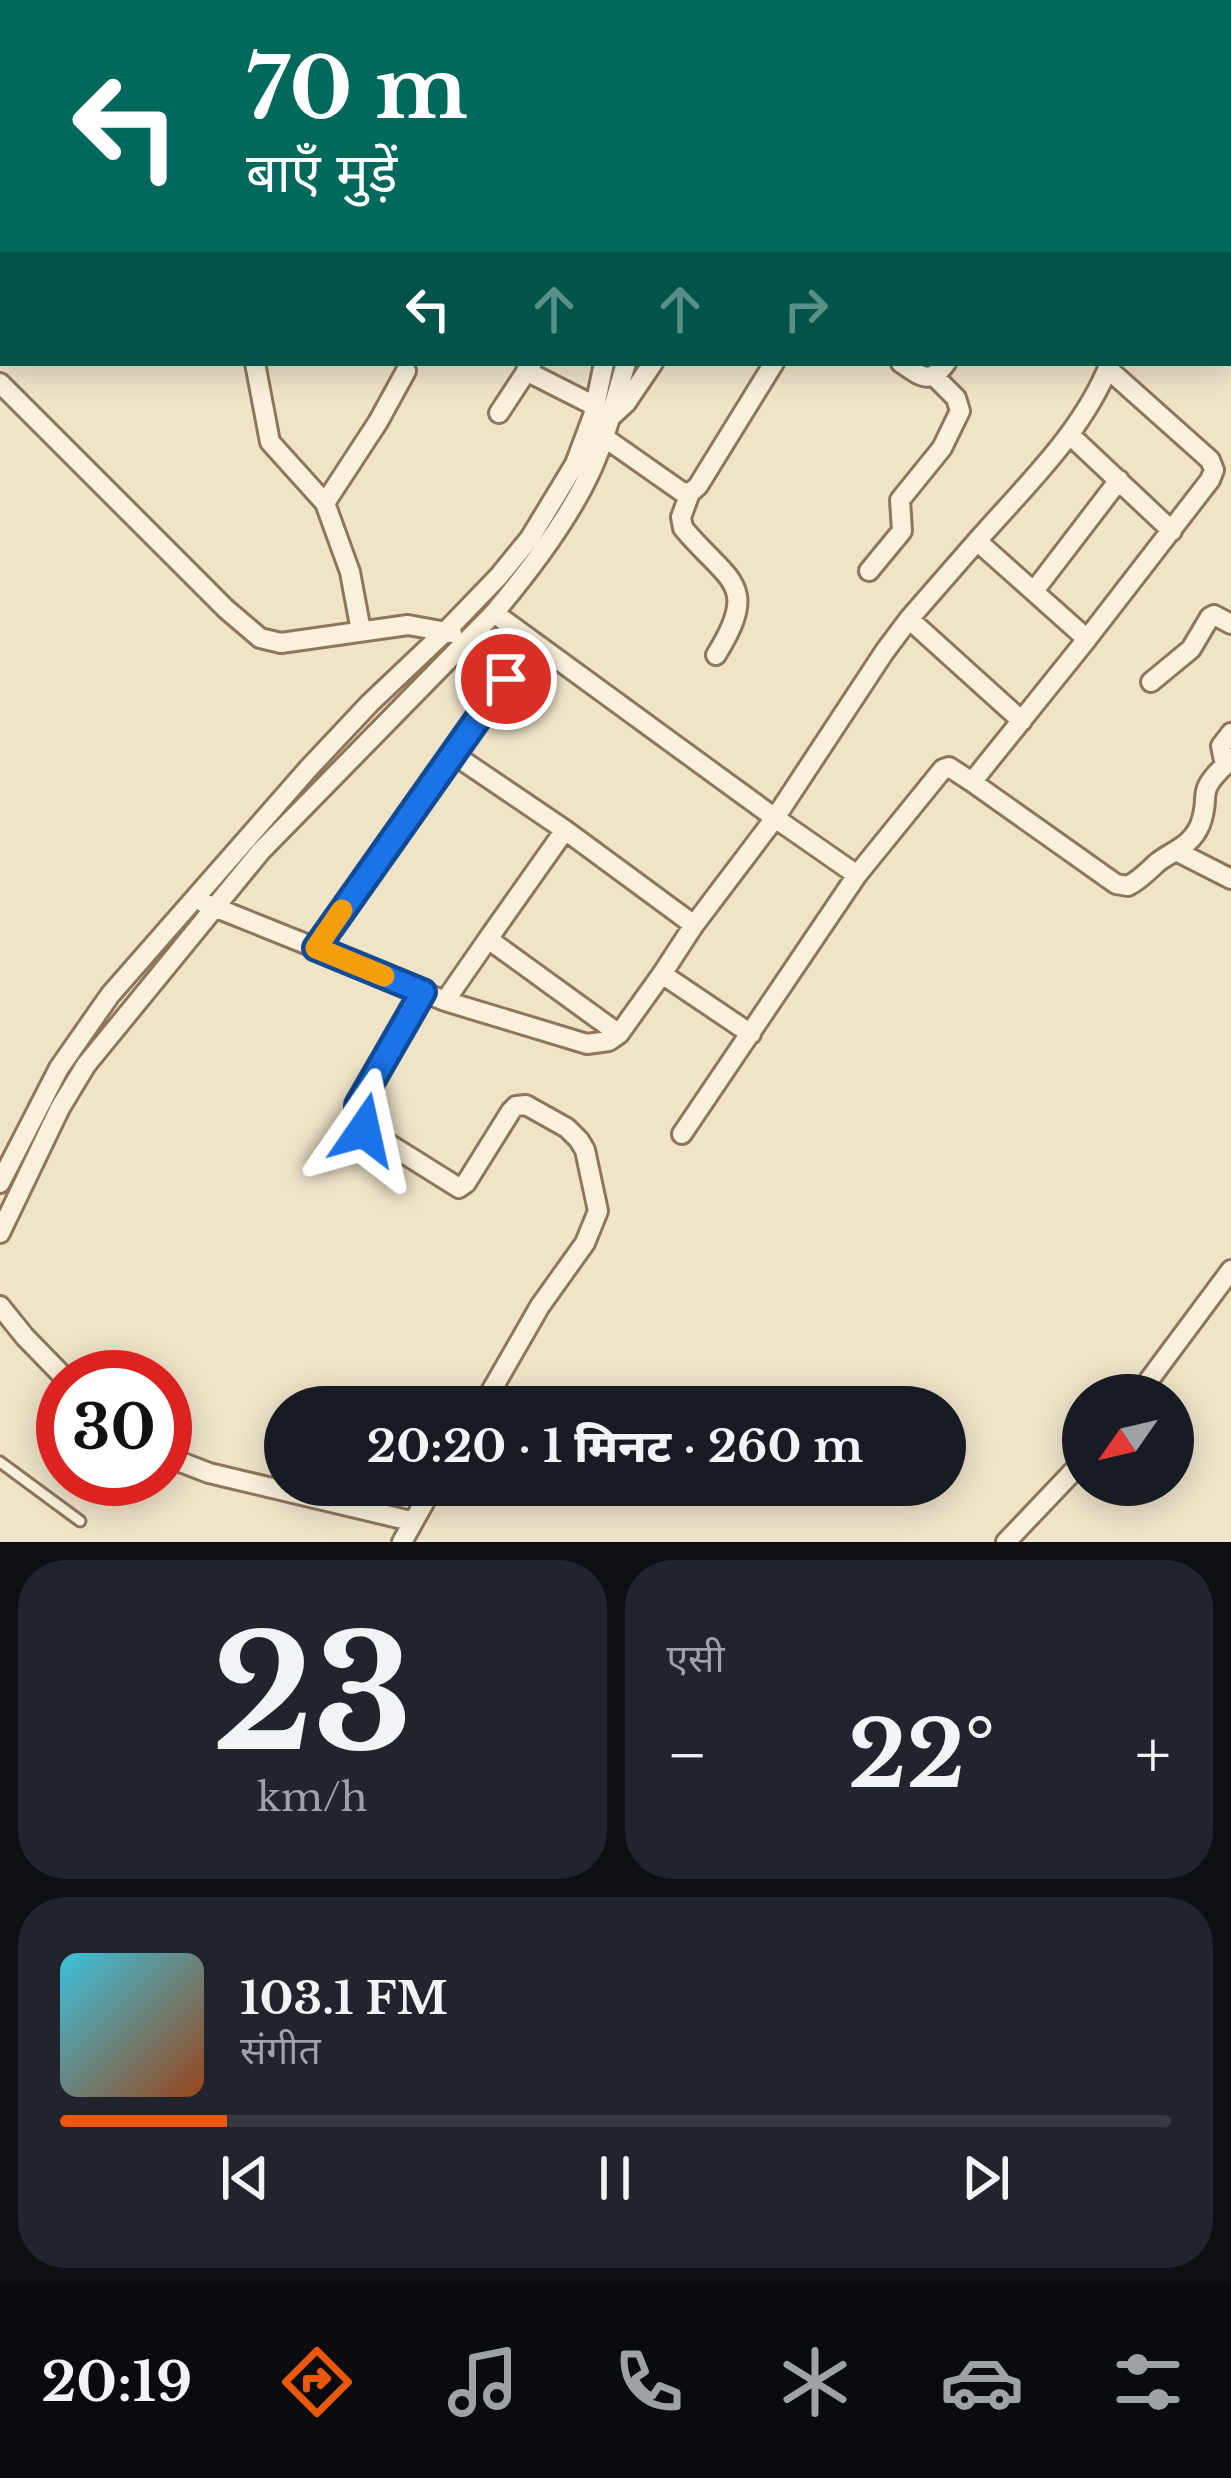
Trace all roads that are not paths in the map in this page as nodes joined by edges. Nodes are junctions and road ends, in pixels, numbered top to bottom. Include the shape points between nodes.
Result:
1 (256, 366) edge
2 (604, 366) edge
3 (625, 366) edge
4 (651, 366) edge
5 (773, 366) edge
6 (906, 366) edge
7 (1109, 366) edge
8 (529, 367) edge
9 (940, 369) edge
10 (406, 371) dead end
11 (0, 382) edge
12 (499, 413) dead end
13 (599, 423) junction
14 (1070, 435) junction
15 (1222, 472) edge
16 (1119, 480) junction
17 (691, 493) junction
18 (325, 503) junction
19 (1172, 531) junction
20 (977, 541) junction
21 (868, 571) dead end
22 (1034, 591) junction
23 (494, 613) junction
24 (908, 619) junction
25 (1231, 624) edge
26 (361, 631) junction
27 (446, 631) junction
28 (1087, 639) junction
29 (467, 640) junction
30 (532, 642) junction
31 (716, 655) dead end
32 (1151, 682) dead end
33 (1022, 721) junction
34 (1231, 734) edge
35 (339, 736) junction
36 (359, 751) junction
37 (453, 754) junction
38 (972, 782) junction
39 (775, 818) junction
40 (565, 830) junction
41 (1180, 853) junction
42 (857, 875) junction
43 (1231, 879) edge
44 (194, 898) junction
45 (214, 907) junction
46 (694, 925) junction
47 (488, 939) junction
48 (316, 948) junction
49 (662, 974) junction
50 (445, 1001) junction
51 (416, 1003) junction
52 (619, 1034) junction
53 (751, 1034) junction
54 (682, 1134) dead end
55 (0, 1183) edge
56 (0, 1233) edge
57 (1231, 1270) edge
58 (0, 1306) edge
59 (38, 1350) edge
60 (1154, 1374) edge
61 (494, 1386) edge
62 (0, 1462) edge
63 (192, 1466) edge
64 (1062, 1484) edge
65 (422, 1506) edge
66 (80, 1521) dead end
67 (406, 1533) edge
68 (1006, 1542) edge

1 - 18 street via 270,442
2 - 13 street
3 - 13 street
4 - 13 street via 626,404
5 - 17 street
6 - 9 street via 921,376
7 - 14 street
7 - 15 street
8 - 12 street
8 - 13 street
9 - 21 street via 961,411 900,500 902,531
10 - 18 street
11 - 26 street via 248,630 281,643
13 - 17 street
13 - 23 street via 583,486
13 - 27 street via 530,538
14 - 16 street
14 - 20 street
15 - 19 street
16 - 19 street
16 - 22 street
17 - 31 street via 683,528 739,596
18 - 26 street
19 - 28 street
20 - 22 street
20 - 24 street
22 - 28 street
23 - 29 street
23 - 30 street
24 - 33 street
24 - 39 street
25 - 32 street via 1210,617 1191,649
26 - 27 street
27 - 29 street
27 - 35 street
28 - 33 street
29 - 36 street
30 - 37 street
30 - 39 street
33 - 38 street
34 - 41 street via 1221,746 1225,765 1206,784 1200,825
35 - 36 street
35 - 44 street
36 - 45 street
37 - 40 street
37 - 48 street
38 - 41 street via 1120,886
38 - 42 street via 943,769
39 - 42 street
39 - 46 street
40 - 46 street
40 - 47 street
41 - 43 street
42 - 53 street
44 - 45 street
44 - 55 street via 81,1035
45 - 48 street
45 - 56 street via 86,1065
46 - 49 street
47 - 50 street
47 - 52 street
48 - 51 street
49 - 52 street
49 - 53 street
50 - 51 street
50 - 52 street via 587,1044
51 - 61 street via 358,1105 360,1126 459,1189 511,1111 526,1105 579,1140 598,1211
53 - 54 street
57 - 60 street
58 - 59 street
62 - 66 lane
63 - 67 street
64 - 68 street
65 - 67 street

